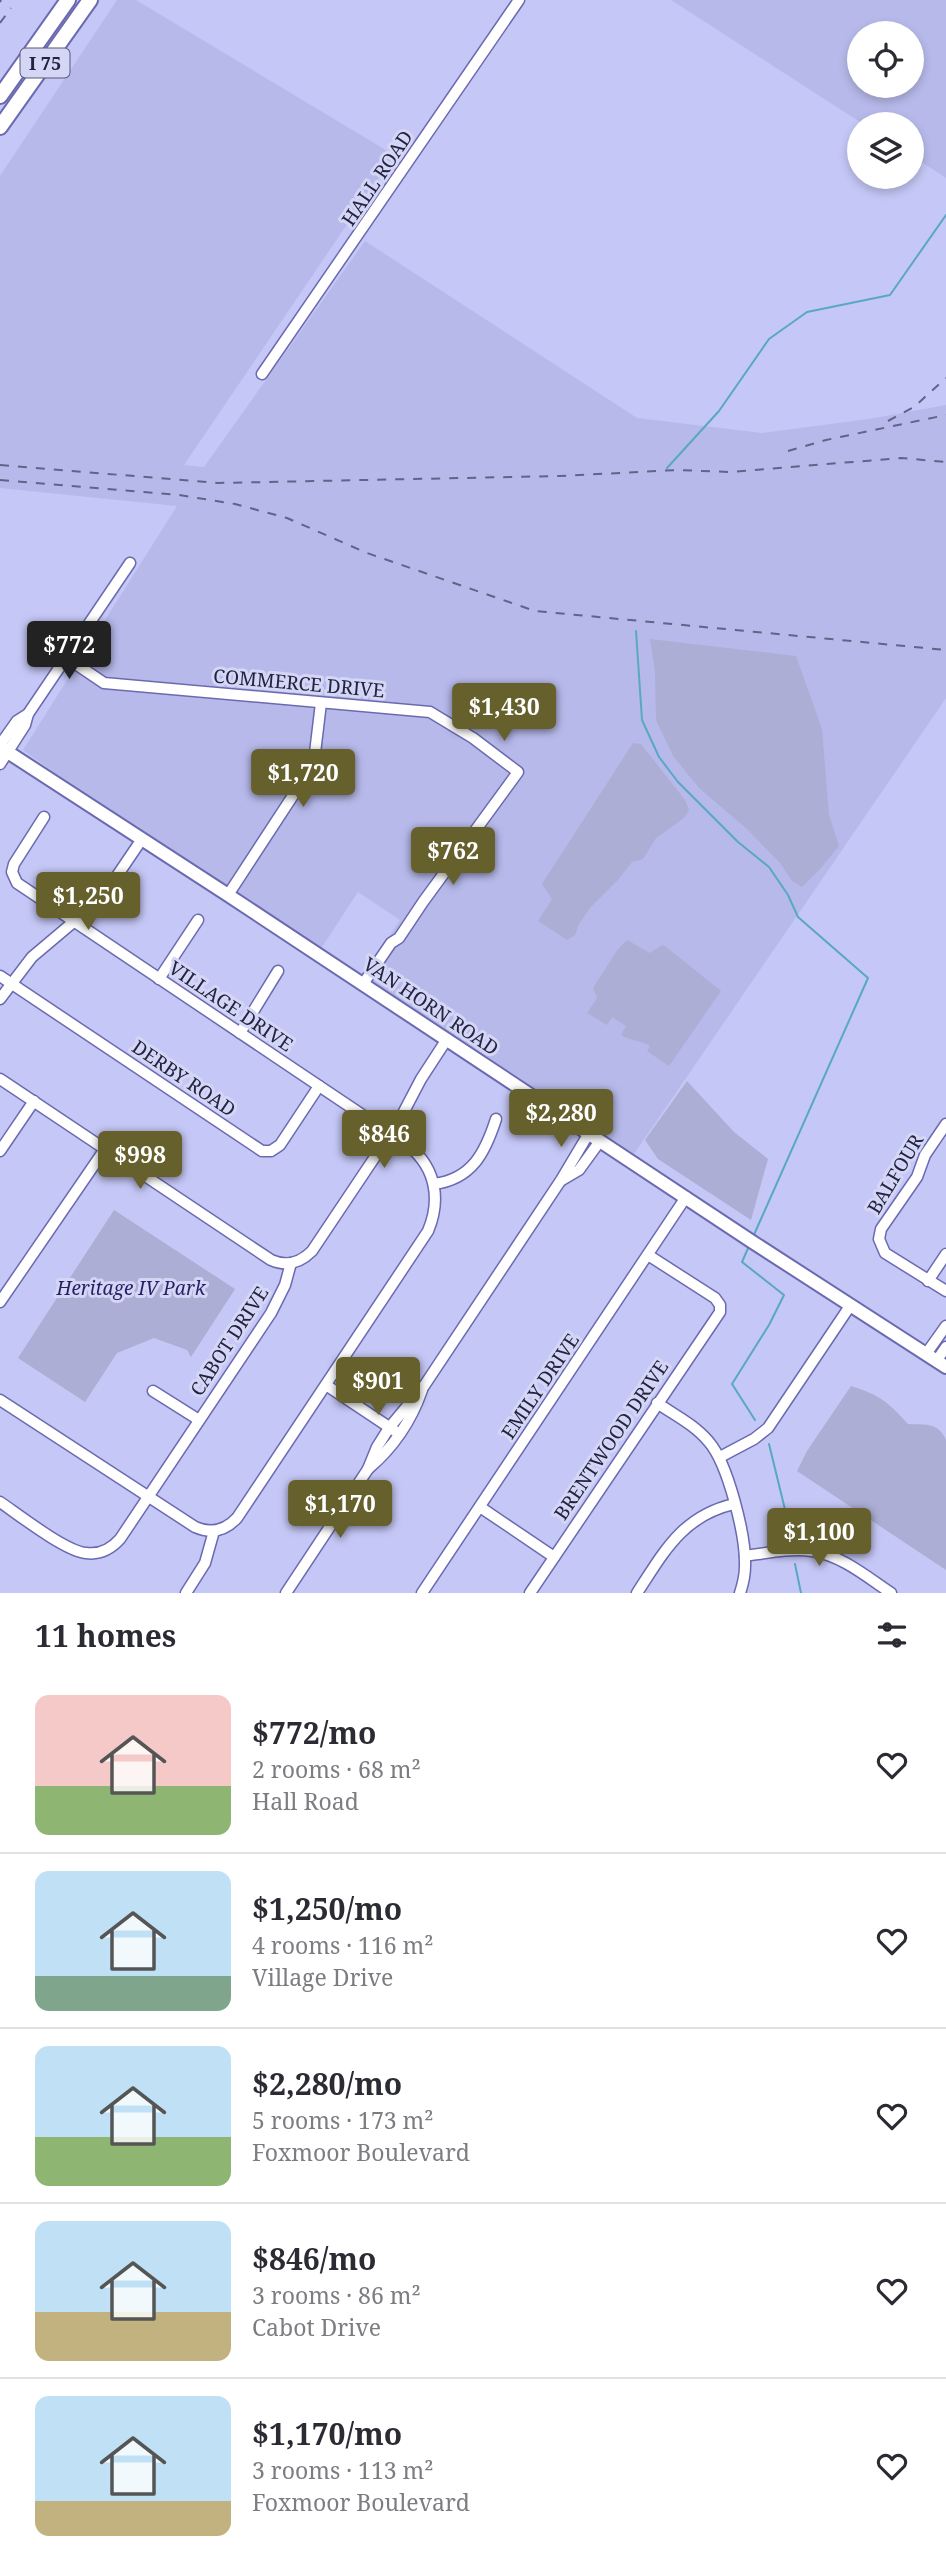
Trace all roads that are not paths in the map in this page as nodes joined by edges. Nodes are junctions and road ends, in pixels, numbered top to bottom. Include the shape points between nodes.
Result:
1 (68, 0) edge
2 (90, 0) edge
3 (519, 0) edge
4 (0, 96) edge
5 (0, 127) edge
6 (262, 374) dead end
7 (130, 563) dead end
8 (67, 658) junction
9 (321, 703) junction
10 (3, 748) edge
11 (0, 764) edge
12 (44, 817) dead end
13 (142, 839) junction
14 (228, 895) junction
15 (198, 920) dead end
16 (75, 923) junction
17 (278, 971) dead end
18 (0, 975) edge
19 (159, 979) junction
20 (11, 983) junction
21 (363, 984) junction
22 (0, 999) edge
23 (240, 1033) junction
24 (447, 1039) junction
25 (0, 1079) edge
26 (319, 1086) junction
27 (34, 1101) junction
28 (496, 1119) dead end
29 (946, 1124) edge
30 (390, 1134) junction
31 (595, 1137) junction
32 (105, 1149) junction
33 (0, 1151) edge
34 (434, 1184) junction
35 (686, 1197) junction
36 (946, 1254) edge
37 (648, 1255) junction
38 (291, 1264) junction
39 (928, 1281) junction
40 (946, 1292) edge
41 (0, 1302) edge
42 (850, 1306) junction
43 (946, 1326) edge
44 (946, 1347) edge
45 (936, 1360) edge
46 (326, 1385) junction
47 (424, 1386) junction
48 (153, 1391) dead end
49 (0, 1400) edge
50 (657, 1403) junction
51 (199, 1420) junction
52 (389, 1427) junction
53 (401, 1435) junction
54 (720, 1457) junction
55 (368, 1469) junction
56 (148, 1496) junction
57 (0, 1502) edge
58 (734, 1504) junction
59 (480, 1507) junction
60 (214, 1531) junction
61 (745, 1556) junction
62 (554, 1557) junction
63 (186, 1593) edge
64 (286, 1593) edge
65 (422, 1593) edge
66 (530, 1593) edge
67 (637, 1593) edge
68 (740, 1593) edge
69 (891, 1593) edge

1 - 4 highway, I 75
2 - 5 highway, I 75
3 - 6 street, HALL ROAD
7 - 8 street
8 - 9 street, COMMERCE DRIVE via 104,682
8 - 10 street via 25,725
9 - 14 street via 311,768
9 - 21 street, COMMERCE DRIVE via 430,712 518,772
10 - 11 street
10 - 13 main road, VAN HORN ROAD
12 - 16 street, VILLAGE DRIVE via 12,872 16,883
13 - 14 main road, VAN HORN ROAD
13 - 16 street via 102,898
14 - 21 main road, VAN HORN ROAD
15 - 19 street
16 - 19 street, VILLAGE DRIVE
16 - 20 street via 32,957
17 - 23 street
18 - 20 street
19 - 23 street, VILLAGE DRIVE
20 - 22 street
20 - 26 street, DERBY ROAD via 262,1151 280,1145
21 - 24 main road, VAN HORN ROAD
23 - 26 street, VILLAGE DRIVE
24 - 30 street
24 - 31 main road, VAN HORN ROAD
25 - 27 street
26 - 30 street, VILLAGE DRIVE
27 - 32 street
27 - 33 street
28 - 34 street via 488,1143 472,1167
29 - 39 street, BALFOUR via 879,1235 885,1253
30 - 34 street, VILLAGE DRIVE via 420,1156
30 - 38 street via 312,1251
31 - 35 main road, VAN HORN ROAD
31 - 47 street via 579,1170 561,1180
32 - 38 street via 271,1260
32 - 41 street
34 - 46 street via 435,1208 428,1231
35 - 37 street, EMILY DRIVE
35 - 42 main road, VAN HORN ROAD
36 - 39 street
37 - 50 street, BRENTWOOD DRIVE via 715,1298 720,1307 719,1315
37 - 59 street, EMILY DRIVE
38 - 51 street, CABOT DRIVE via 276,1305
39 - 40 street, BALFOUR
42 - 45 main road, VAN HORN ROAD
42 - 54 street via 768,1428
43 - 45 street
44 - 45 street
46 - 52 street
46 - 60 street via 237,1518
47 - 52 street
47 - 53 street
48 - 51 street
49 - 56 street
50 - 54 street via 701,1433
50 - 62 street, BRENTWOOD DRIVE
51 - 56 street, CABOT DRIVE
52 - 53 street
52 - 55 street
53 - 55 street
54 - 58 street
55 - 64 street
56 - 57 street, CABOT DRIVE via 112,1547 87,1554
56 - 60 street via 195,1527
58 - 61 street
58 - 67 street via 687,1525
59 - 62 street
59 - 65 street, EMILY DRIVE
60 - 63 street via 205,1563
61 - 68 street
61 - 69 street via 793,1550 821,1553
62 - 66 street, BRENTWOOD DRIVE

